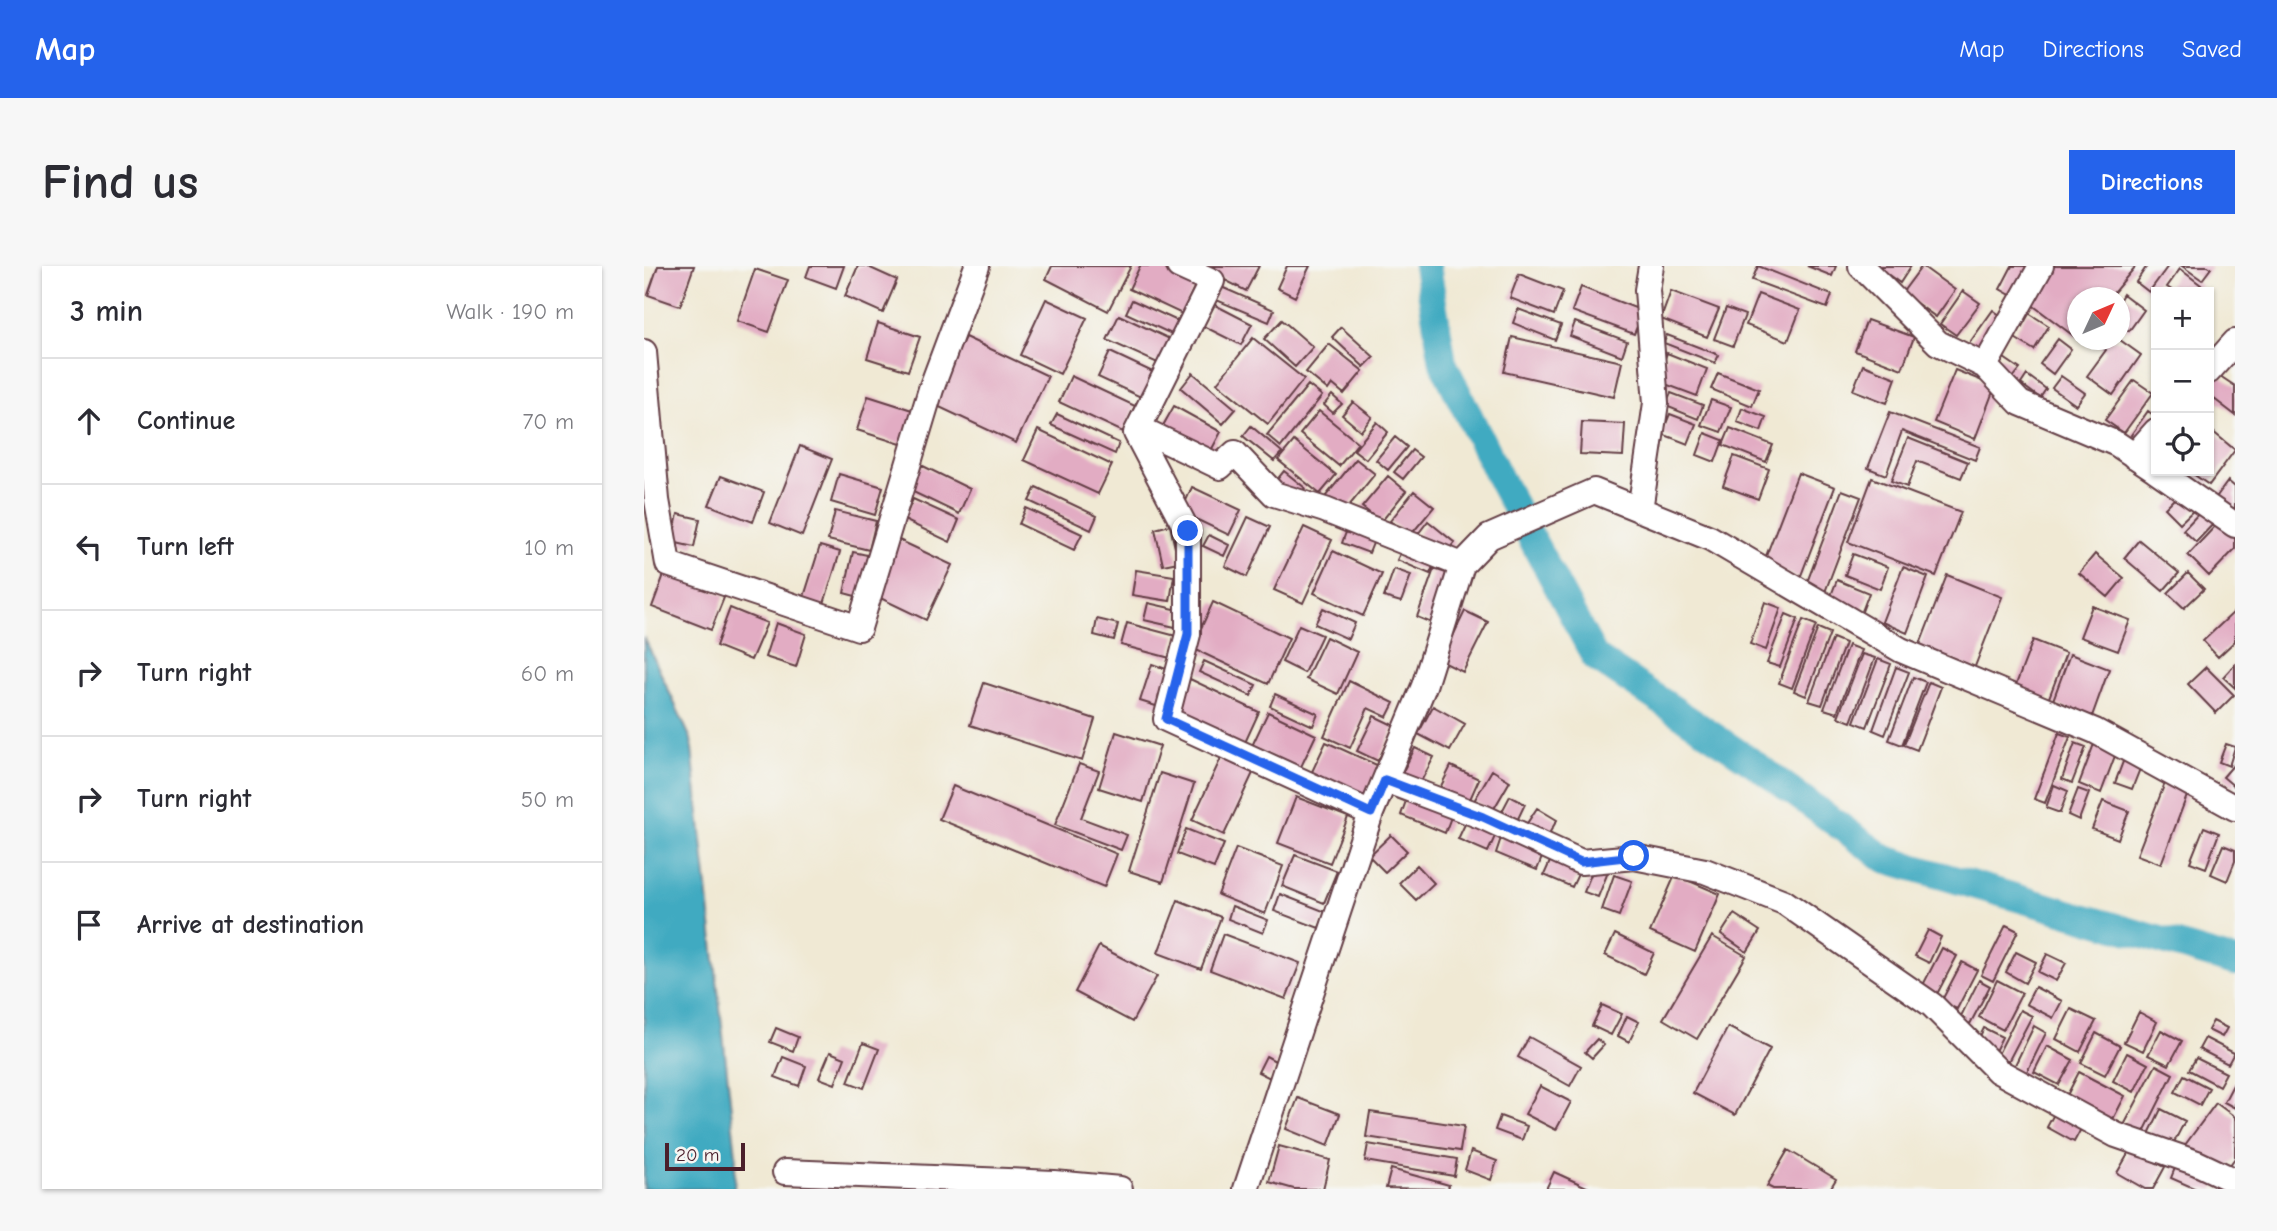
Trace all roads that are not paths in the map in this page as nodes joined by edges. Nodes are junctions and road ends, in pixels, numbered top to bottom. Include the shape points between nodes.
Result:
1 (977, 266) edge
2 (1179, 266) edge
3 (1651, 266) edge
4 (1861, 266) edge
5 (2041, 266) edge
6 (2235, 342) edge
7 (644, 352) edge
8 (2214, 365) edge
9 (1985, 366) junction
10 (1139, 428) junction
11 (2151, 437) edge
12 (2134, 456) junction
13 (2151, 466) edge
14 (2166, 476) edge
15 (1640, 510) junction
16 (2235, 525) edge
17 (1462, 565) junction
18 (1385, 780) junction
19 (2235, 808) edge
20 (1371, 813) junction
21 (785, 1172) dead end
22 (2235, 1181) edge
23 (1120, 1189) edge
24 (1247, 1189) edge

1 - 7 street via 931,388 859,628 668,564 657,500
2 - 10 street via 1212,281
3 - 15 street via 1647,290 1656,403
4 - 9 street via 1938,343
5 - 9 street
6 - 8 street
9 - 12 street via 2020,403 2117,444
10 - 17 street via 1220,467 1235,453 1274,494
10 - 20 street via 1136,433 1188,531 1188,634 1166,719
11 - 12 street
12 - 13 street
14 - 16 street
15 - 17 street via 1594,491 1489,537
15 - 19 street via 1710,538 1901,650 2095,732
17 - 18 street via 1424,686
18 - 20 street
18 - 22 street via 1483,817 1581,862 1634,856 1705,871 1784,902 1932,1006 1998,1071 2116,1135
20 - 24 street
21 - 23 street

